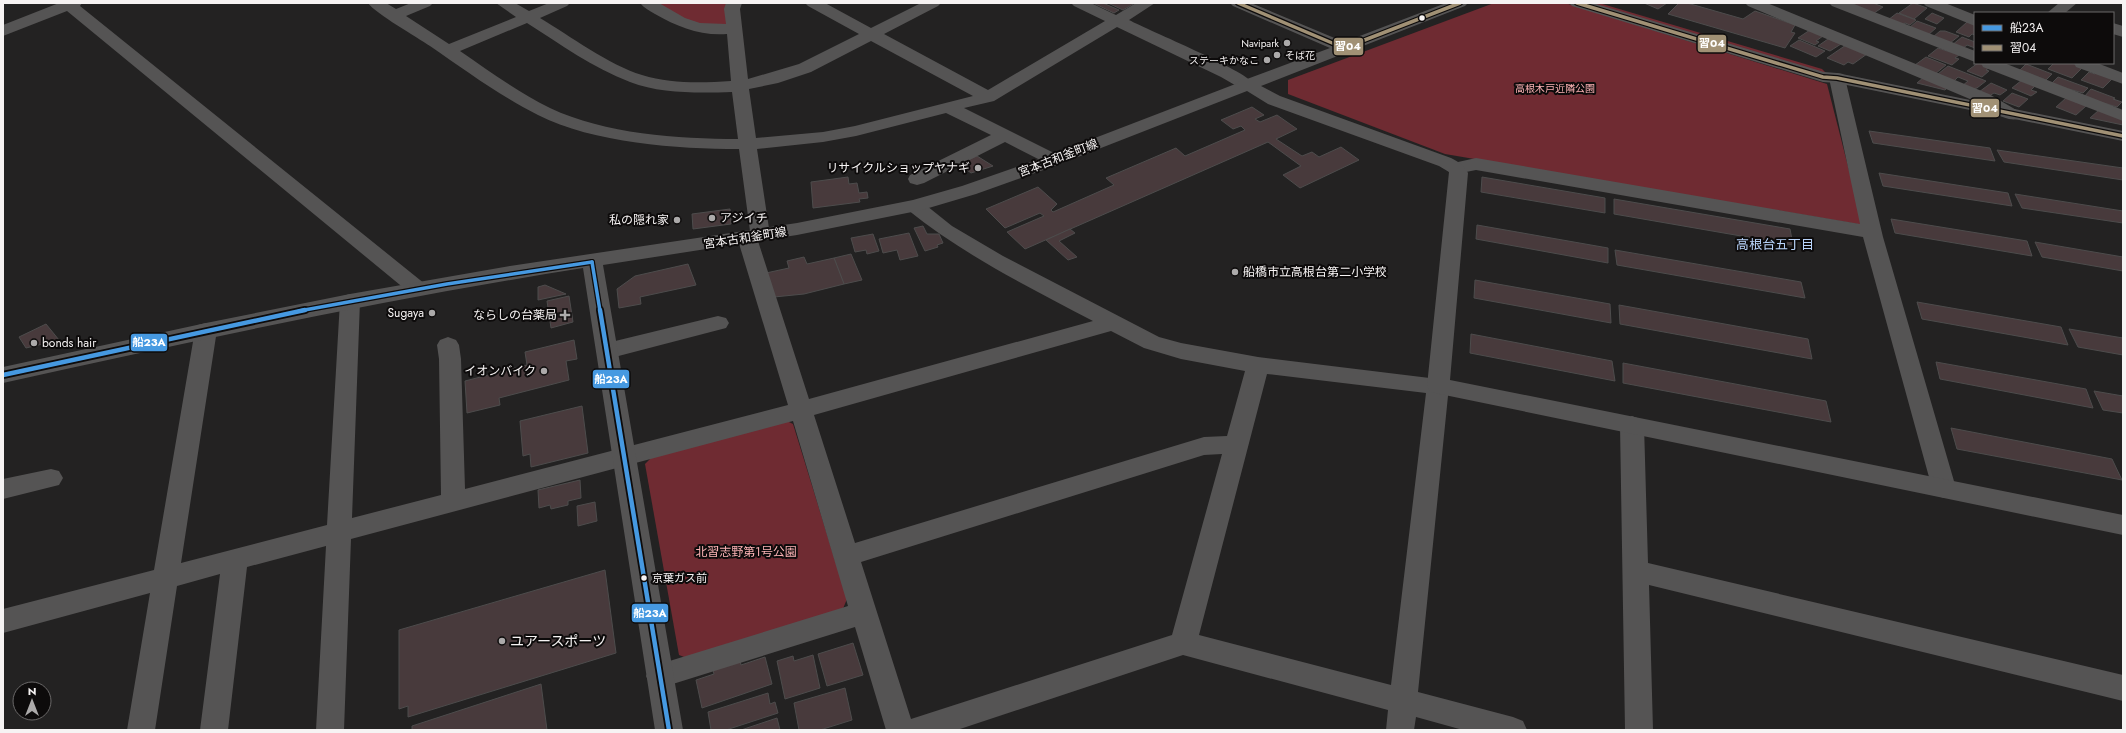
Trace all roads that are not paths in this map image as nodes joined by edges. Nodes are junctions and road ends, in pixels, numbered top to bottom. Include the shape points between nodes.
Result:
1 (74, 3) edge
2 (376, 3) edge
3 (425, 3) edge
4 (504, 3) edge
5 (562, 3) edge
6 (648, 3) edge
7 (734, 3) edge
8 (813, 3) edge
9 (934, 3) edge
10 (1079, 3) edge
11 (1147, 3) edge
12 (1238, 3) edge
13 (1460, 3) edge
14 (1577, 3) edge
15 (1608, 3) edge
16 (1753, 3) edge
17 (1837, 3) edge
18 (1941, 5) edge
19 (394, 15) junction
20 (526, 18) junction
21 (1118, 20) junction
22 (1974, 21) edge
23 (735, 28) junction
24 (3, 30) edge
25 (871, 34) junction
26 (1344, 48) junction
27 (449, 50) junction
28 (1921, 54) junction
29 (1974, 57) edge
30 (1992, 64) edge
31 (2085, 64) edge
32 (1838, 78) junction
33 (2123, 79) edge
34 (1246, 84) junction
35 (740, 86) junction
36 (988, 97) junction
37 (950, 108) junction
38 (2012, 115) junction
39 (2123, 116) edge
40 (1006, 135) junction
41 (2123, 136) edge
42 (748, 144) junction
43 (1054, 160) junction
44 (1456, 168) junction
45 (917, 179) dead end
46 (915, 206) junction
47 (1871, 232) junction
48 (754, 236) junction
49 (592, 262) junction
50 (418, 289) junction
51 (350, 301) junction
52 (718, 323) dead end
53 (1113, 323) junction
54 (206, 330) junction
55 (448, 346) dead end
56 (607, 351) junction
57 (1258, 365) junction
58 (4, 378) edge
59 (1438, 386) junction
60 (801, 410) junction
61 (1632, 425) junction
62 (1236, 445) junction
63 (623, 458) junction
64 (51, 478) dead end
65 (1944, 488) junction
66 (3, 489) edge
67 (453, 502) junction
68 (2123, 525) edge
69 (339, 533) junction
70 (847, 556) junction
71 (235, 560) junction
72 (1637, 571) junction
73 (165, 578) junction
74 (863, 613) junction
75 (3, 621) edge
76 (1183, 643) junction
77 (660, 676) junction
78 (2123, 688) edge
79 (1404, 700) junction
80 (141, 730) edge
81 (214, 730) edge
82 (330, 730) edge
83 (669, 730) edge
84 (900, 730) edge
85 (917, 730) edge
86 (1400, 730) edge
87 (1513, 730) edge
88 (1639, 730) edge

1 - 24 street
1 - 50 street via 72,7 90,22
2 - 19 street
3 - 19 street
4 - 20 street
5 - 20 street
6 - 23 street via 694,28
7 - 23 street via 732,9
8 - 25 street
9 - 25 street
10 - 21 street
11 - 21 street
12 - 26 street
13 - 26 street, 宮本古和釜町線
14 - 32 street via 1823,77
15 - 32 street via 1826,69
16 - 28 street
17 - 28 street
18 - 22 street
19 - 27 street
20 - 27 street
20 - 35 street via 610,67 637,78 667,85 702,88
21 - 34 street
21 - 36 street
23 - 35 street
25 - 35 street via 805,68
25 - 36 street
26 - 34 street, 宮本古和釜町線
27 - 42 street via 516,96 545,112 588,127 690,144
28 - 29 street
28 - 38 street via 1983,98
30 - 39 street
31 - 33 street
32 - 38 street
32 - 47 street
34 - 43 street, 宮本古和釜町線
34 - 44 street via 1274,100
35 - 42 street
36 - 37 street
37 - 40 street
37 - 42 street via 823,137
38 - 41 street
40 - 43 street
40 - 45 street
42 - 48 street
43 - 46 street, 宮本古和釜町線
44 - 47 street via 1476,164
44 - 59 street via 1459,182
46 - 48 street, 宮本古和釜町線
46 - 53 street via 945,230 990,257
47 - 65 street
48 - 49 street, 宮本古和釜町線
48 - 60 street
49 - 50 street, 宮本古和釜町線
49 - 56 street
50 - 51 street, 宮本古和釜町線
51 - 54 street, 宮本古和釜町線
51 - 69 street
52 - 56 street
53 - 57 street via 1152,343
53 - 60 street
54 - 58 street, 宮本古和釜町線
54 - 73 street
55 - 67 street
56 - 63 street
57 - 59 street
57 - 62 street
59 - 61 street
59 - 79 street
60 - 63 street
60 - 70 street
61 - 65 street
61 - 72 street
62 - 70 street via 1204,446
62 - 76 street
63 - 67 street
63 - 77 street
64 - 66 street
65 - 68 street
67 - 69 street
69 - 71 street
69 - 82 street
70 - 74 street
71 - 73 street
71 - 81 street
72 - 78 street
72 - 88 street
73 - 75 street
73 - 80 street
74 - 77 street
74 - 84 street
76 - 79 street
76 - 85 street
77 - 83 street
79 - 86 street
79 - 87 street

